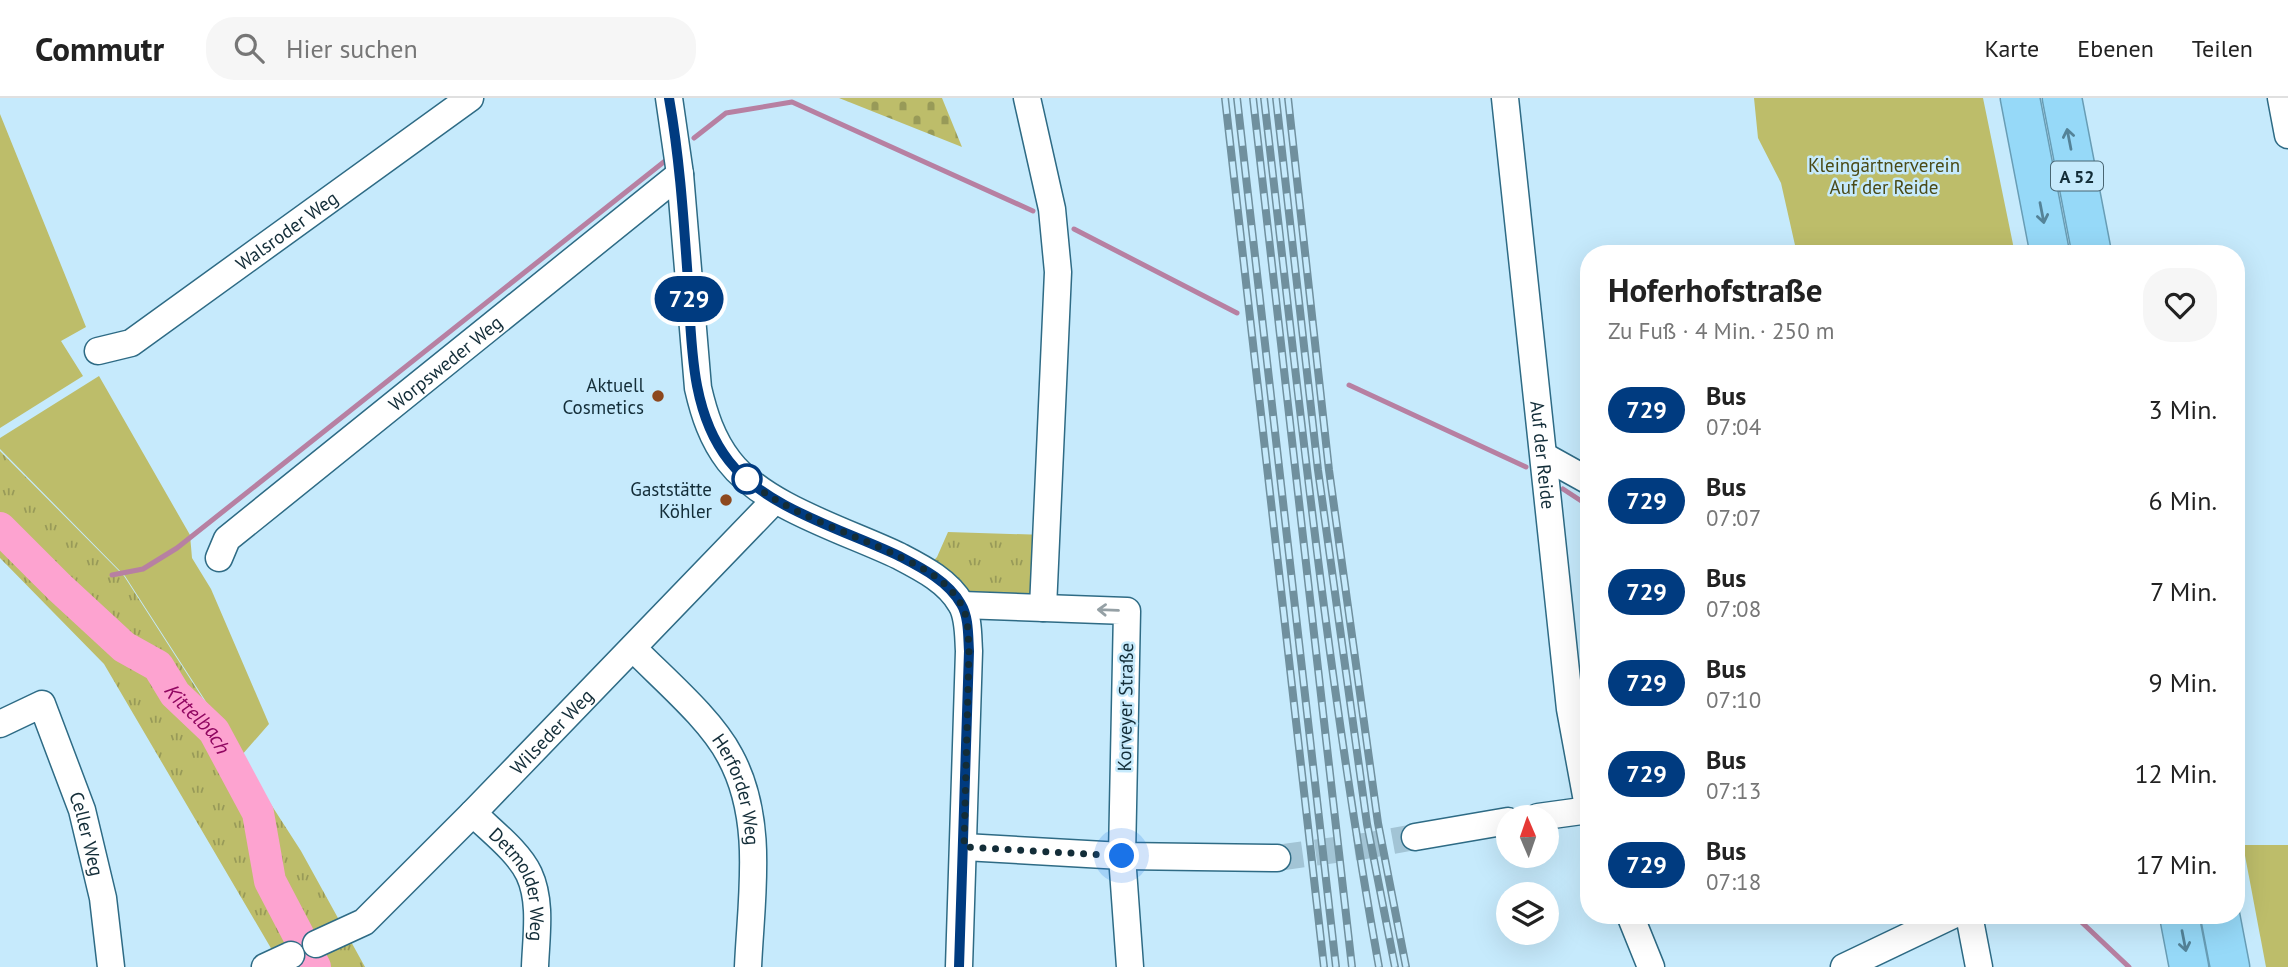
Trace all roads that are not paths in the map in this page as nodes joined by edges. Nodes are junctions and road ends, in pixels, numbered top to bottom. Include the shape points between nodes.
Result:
1 (470, 98) edge
2 (669, 98) edge
3 (1027, 98) edge
4 (1505, 98) edge
5 (2020, 98) edge
6 (2062, 98) edge
7 (2281, 98) edge
8 (2288, 135) edge
9 (680, 174) junction
10 (2048, 245) edge
11 (2090, 245) edge
12 (98, 351) dead end
13 (1544, 456) junction
14 (1580, 476) edge
15 (775, 500) junction
16 (219, 558) dead end
17 (962, 606) junction
18 (1043, 608) junction
19 (633, 648) junction
20 (0, 724) edge
21 (1580, 763) edge
22 (1580, 812) edge
23 (473, 813) junction
24 (1559, 815) edge
25 (1496, 823) edge
26 (1415, 837) tunnel mouth
27 (964, 847) junction
28 (1122, 856) junction
29 (1277, 858) tunnel mouth
30 (1634, 924) edge
31 (1934, 924) edge
32 (1971, 924) edge
33 (2181, 924) edge
34 (2222, 924) edge
35 (316, 944) dead end
36 (291, 955) dead end
37 (111, 967) edge
38 (265, 967) edge
39 (535, 967) edge
40 (748, 967) edge
41 (959, 967) edge
42 (1130, 967) edge
43 (1651, 967) edge
44 (1844, 967) edge
45 (1979, 967) edge
46 (2189, 967) edge
47 (2230, 967) edge

1 - 12 street, Walsroder Weg via 131,343
2 - 9 street
3 - 18 street via 1052,209 1058,272
4 - 13 street, Auf der Reide
5 -> 10 highway, A 52
11 -> 6 highway, A 52
7 - 8 street
9 - 15 street via 694,359 705,418 729,462
9 - 16 street, Worpsweder Weg via 228,538
13 - 14 street
13 - 21 street, Auf der Reide via 1570,709
15 - 17 street via 926,569
15 - 19 street, Wilseder Weg
17 - 18 street, Korveyer Straße
17 - 27 street via 969,651
28 -> 18 street, Korveyer Straße via 1127,611
19 - 23 street, Wilseder Weg
19 - 40 street, Herforder Weg via 710,728 744,785 752,822 753,860
20 - 37 street, Celler Weg via 42,704 82,810 103,898
22 - 24 street
23 - 35 street, Wilseder Weg via 364,922
23 - 39 street, Detmolder Weg via 528,872 537,912
25 - 26 street
27 - 28 street
27 - 41 street
28 - 29 street
28 - 42 street, Korveyer Straße
30 - 43 street
31 - 44 street
32 - 45 street
33 -> 46 highway
34 - 47 highway
36 - 38 street

